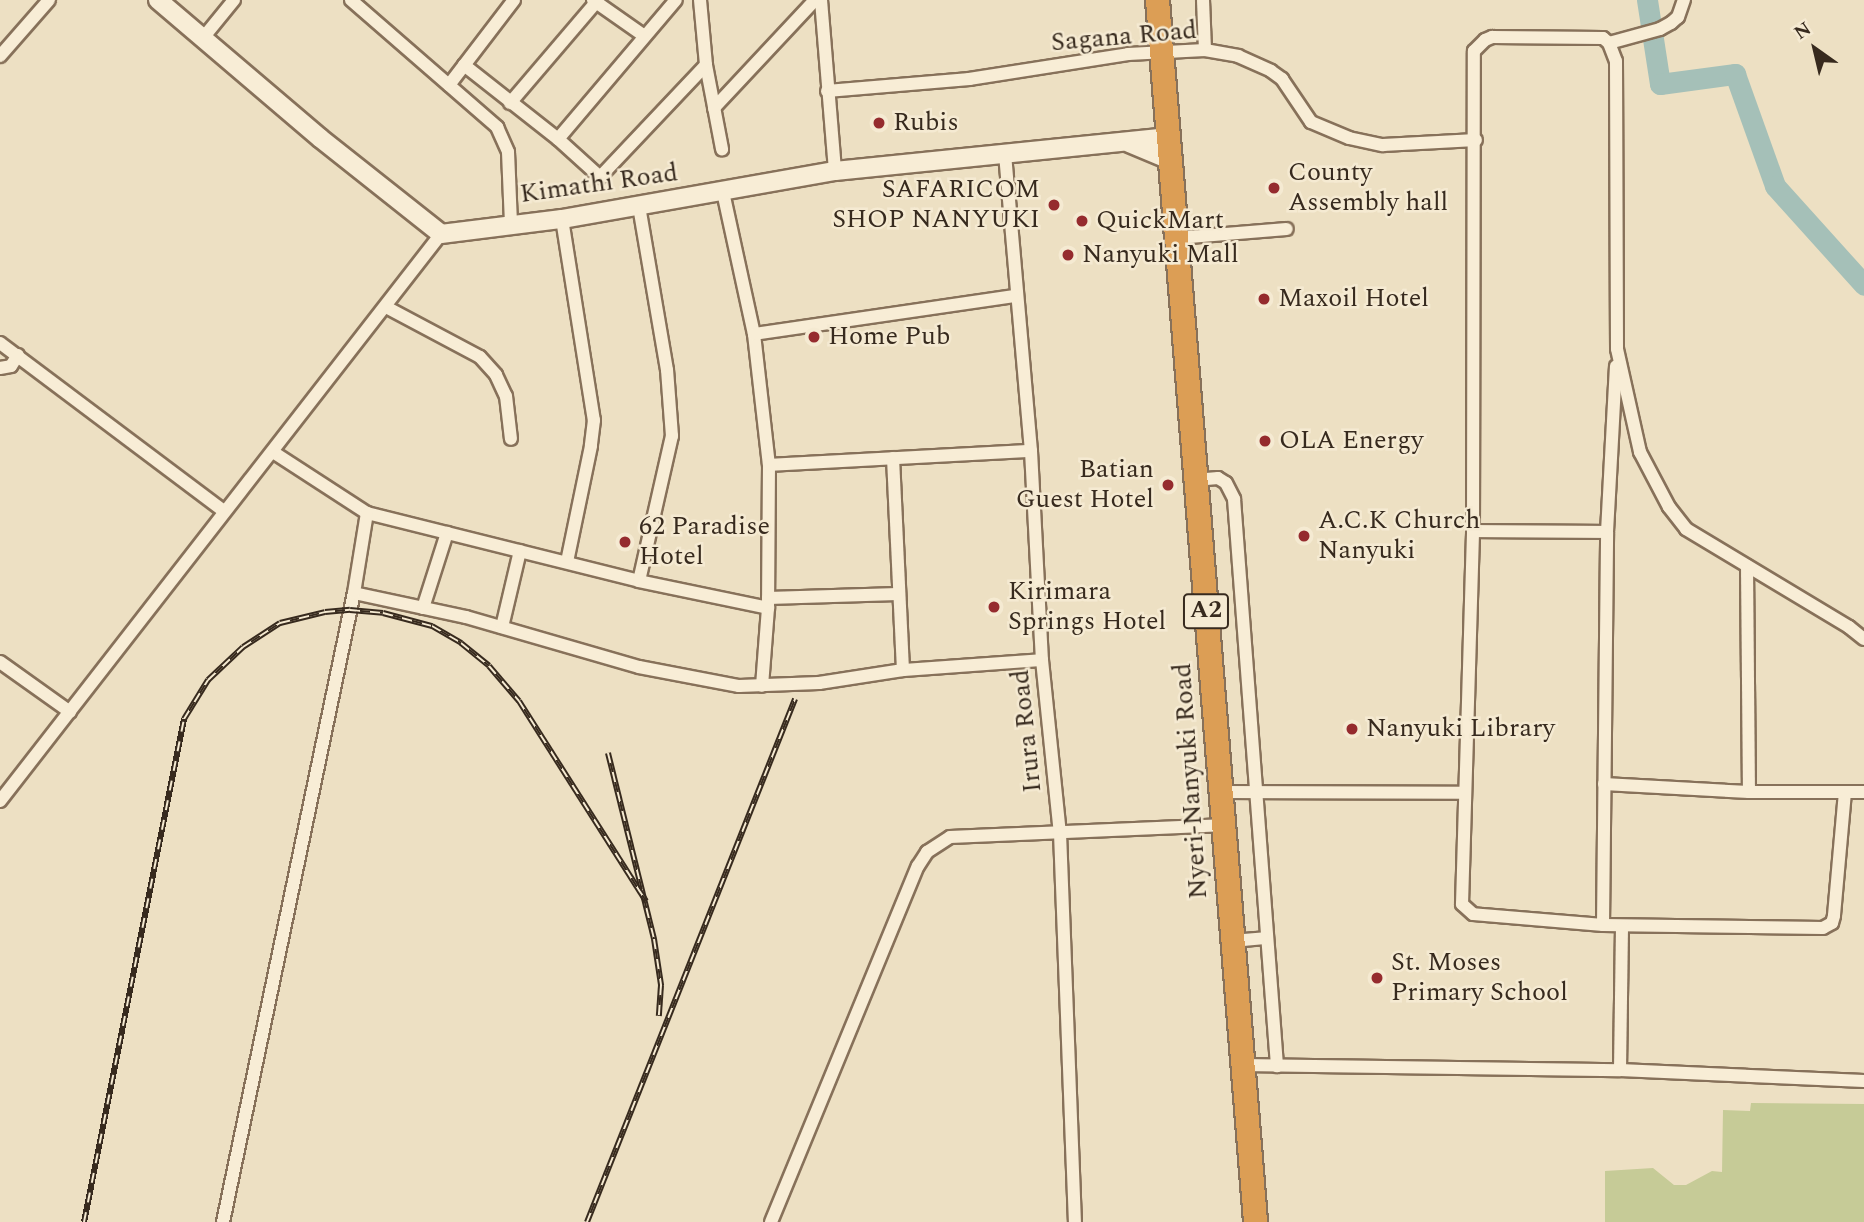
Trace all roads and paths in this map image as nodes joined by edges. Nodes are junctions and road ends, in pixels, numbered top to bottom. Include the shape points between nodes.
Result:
1 (49, 0) edge
2 (158, 0) edge
3 (234, 0) edge
4 (351, 0) edge
5 (514, 0) edge
6 (676, 0) edge
7 (700, 0) edge
8 (815, 0) edge
9 (821, 0) edge
10 (1157, 0) edge
11 (1203, 0) edge
12 (1684, 0) edge
13 (596, 1) edge
14 (643, 35) junction
15 (202, 38) junction
16 (1609, 43) junction
17 (1205, 50) junction
18 (1161, 51) junction
19 (0, 56) edge
20 (464, 65) junction
21 (706, 65) junction
22 (449, 85) junction
23 (827, 92) junction
24 (510, 103) junction
25 (714, 108) junction
26 (558, 139) junction
27 (1476, 140) junction
28 (1170, 148) junction
29 (722, 149) dead end
30 (1005, 154) junction
31 (835, 171) junction
32 (723, 192) junction
33 (639, 206) junction
34 (562, 219) junction
35 (511, 224) junction
36 (1287, 229) dead end
37 (441, 234) junction
38 (1177, 238) junction
39 (1016, 296) junction
40 (386, 307) junction
41 (754, 334) junction
42 (0, 343) edge
43 (1617, 349) junction
44 (18, 355) junction
45 (0, 368) edge
46 (511, 439) dead end
47 (1031, 451) junction
48 (273, 452) junction
49 (893, 458) junction
50 (769, 465) junction
51 (1195, 480) junction
52 (224, 512) junction
53 (367, 513) junction
54 (1473, 531) junction
55 (1607, 532) junction
56 (447, 533) junction
57 (520, 551) junction
58 (567, 562) junction
59 (1747, 566) junction
60 (639, 581) junction
61 (354, 593) junction
62 (898, 594) junction
63 (768, 603) junction
64 (423, 608) junction
65 (502, 627) junction
66 (1864, 639) edge
67 (1042, 660) junction
68 (0, 662) edge
69 (903, 670) junction
70 (762, 686) junction
71 (70, 712) junction
72 (1604, 784) junction
73 (1221, 792) junction
74 (1749, 792) junction
75 (1845, 792) junction
76 (1864, 792) edge
77 (1255, 793) junction
78 (1465, 793) junction
79 (0, 801) edge
80 (1222, 825) junction
81 (1060, 833) junction
82 (1603, 925) junction
83 (1622, 926) junction
84 (1265, 938) junction
85 (1232, 940) junction
86 (1242, 1065) junction
87 (1277, 1066) junction
88 (1620, 1070) junction
89 (1864, 1081) edge
90 (223, 1222) edge
91 (771, 1222) edge
92 (1075, 1222) edge
93 (1255, 1222) edge

1 - 19 street
2 - 15 street
3 - 15 street
4 - 22 street
5 - 20 street
6 - 14 street
7 - 21 street
8 - 25 street
9 - 23 street
10 - 18 highway, Nyeri-Nanyuki Road / A2
11 - 17 street
12 - 16 street via 1678,17 1660,29
13 - 14 street
13 - 24 street
14 - 26 street
15 - 37 street
16 - 27 street via 1603,38 1485,40 1474,51
16 - 43 street via 1616,61
17 - 18 street, Sagana Road
17 - 27 street, Sagana Road via 1238,56 1271,71 1291,90 1311,122 1349,138 1402,145
18 - 23 street, Sagana Road via 969,79
18 - 28 highway, Nyeri-Nanyuki Road / A2
20 - 22 street
20 - 24 street
21 - 25 street
21 - 26 street via 603,177
22 - 35 street via 489,118 502,137 508,152
23 - 31 street
24 - 26 street
25 - 29 street
27 - 54 street
28 - 30 street, Kimathi Road via 1129,143
28 - 38 highway, Nyeri-Nanyuki Road / A2
30 - 31 street, Kimathi Road
30 - 39 street, Irura Road
31 - 32 street, Kimathi Road
32 - 33 street, Kimathi Road
32 - 41 street
33 - 34 street, Kimathi Road
33 - 60 street via 667,370 672,436
34 - 35 street, Kimathi Road
34 - 58 street via 594,420
35 - 37 street, Kimathi Road
36 - 38 street
37 - 40 street
38 - 51 highway, Nyeri-Nanyuki Road / A2
39 - 41 street
39 - 47 street, Irura Road
40 - 46 street via 480,358 496,375 506,396
40 - 48 street
41 - 50 street
42 - 44 street
43 - 55 street
43 - 59 street via 1640,452 1669,508 1686,529
44 - 45 street via 11,366
44 - 52 street
47 - 49 street
47 - 67 street, Irura Road
48 - 52 street
48 - 53 street
49 - 50 street
49 - 62 street
50 - 63 street
51 - 73 highway, Nyeri-Nanyuki Road / A2
51 - 77 street via 1219,478 1234,499
52 - 71 street
53 - 56 street
53 - 61 street
54 - 55 street
54 - 78 street
55 - 72 street
56 - 57 street
56 - 64 street
57 - 58 street
57 - 65 street
58 - 60 street
59 - 66 street
59 - 74 street
60 - 63 street
61 - 64 street
61 - 90 street
62 - 63 street
62 - 69 street
63 - 70 street
64 - 65 street
65 - 70 street via 639,667 739,686
67 - 69 street
67 - 81 street, Irura Road
68 - 71 street
69 - 70 street
71 - 79 street
72 - 74 street
72 - 82 street
73 - 77 street
73 - 80 highway, Nyeri-Nanyuki Road / A2
74 - 75 street
75 - 76 street
75 - 83 street via 1836,903 1829,927
77 - 78 street
77 - 84 street
78 - 82 street via 1462,904 1467,911
80 - 81 street
80 - 85 highway, Nyeri-Nanyuki Road / A2
81 - 91 street via 950,837 922,858
81 - 92 street, Irura Road
82 - 83 street
83 - 88 street
84 - 85 street
84 - 87 street
85 - 86 highway, Nyeri-Nanyuki Road / A2
86 - 87 street
86 - 93 highway, Nyeri-Nanyuki Road / A2
87 - 88 street
88 - 89 street

